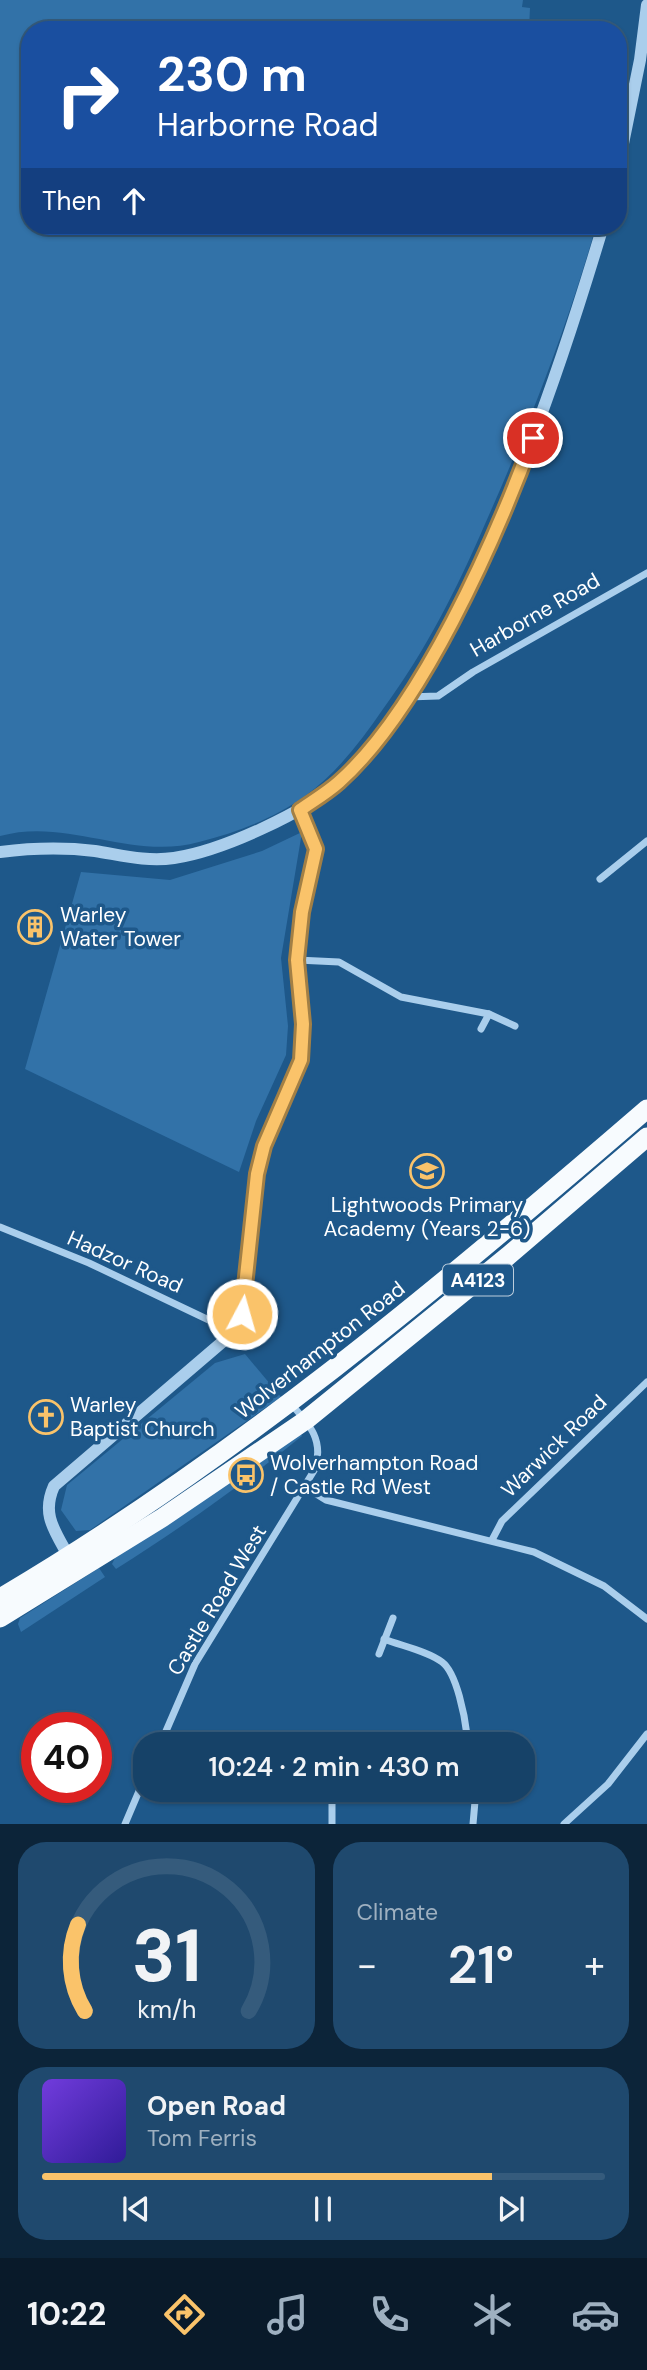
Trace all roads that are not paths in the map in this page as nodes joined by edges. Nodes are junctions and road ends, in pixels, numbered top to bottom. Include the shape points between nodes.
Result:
1 (647, 5) edge
2 (627, 124) edge
3 (600, 235) edge
4 (647, 573) edge
5 (408, 697) junction
6 (300, 810) junction
7 (647, 841) edge
8 (0, 852) edge
9 (600, 879) dead end
10 (297, 960) junction
11 (489, 1014) junction
12 (515, 1026) dead end
13 (481, 1029) dead end
14 (647, 1109) edge
15 (647, 1136) edge
16 (0, 1227) edge
17 (234, 1332) junction
18 (647, 1382) edge
19 (290, 1404) junction
20 (306, 1420) junction
21 (305, 1487) junction
22 (492, 1540) junction
23 (73, 1564) junction
24 (0, 1598) edge
25 (0, 1618) edge
26 (393, 1618) dead end
27 (647, 1619) edge
28 (384, 1639) junction
29 (379, 1654) dead end
30 (166, 1732) edge
31 (467, 1732) edge
32 (647, 1734) edge
33 (134, 1802) edge
34 (332, 1802) edge
35 (474, 1802) edge
36 (125, 1824) edge
37 (332, 1824) edge
38 (473, 1824) edge
39 (564, 1824) edge

1 - 2 street
3 - 5 street via 524,462 465,598
4 - 5 street, Harborne Road via 438,696
5 - 6 street via 339,782
6 - 8 street via 252,833 174,858 134,859 45,847
6 - 10 street via 316,849
7 - 9 street
10 - 11 street via 339,962 401,997
10 - 17 street via 301,1060 264,1146 257,1174 242,1314
11 - 12 street
11 - 13 street
14 - 19 highway, Wolverhampton Road / A4123 via 488,1246
15 - 20 highway, Wolverhampton Road / A4123
16 - 17 street, Hadzor Road via 89,1263
17 - 23 street via 54,1486 47,1512
18 - 22 street, Warwick Road via 502,1521
19 - 20 street, Castle Road West
19 - 23 highway, Wolverhampton Road / A4123
20 - 21 street, Castle Road West via 318,1439 319,1455
20 - 23 highway, Wolverhampton Road / A4123 via 162,1518
21 - 22 street via 326,1500
21 - 30 street, Castle Road West via 195,1664
22 - 27 street via 572,1568
23 - 24 highway, Wolverhampton Road / A4123
23 - 25 highway, Wolverhampton Road / A4123
26 - 28 street
28 - 29 street
28 - 31 street via 441,1661 465,1715
32 - 39 street via 608,1784
33 - 36 street
34 - 37 street
35 - 38 street

